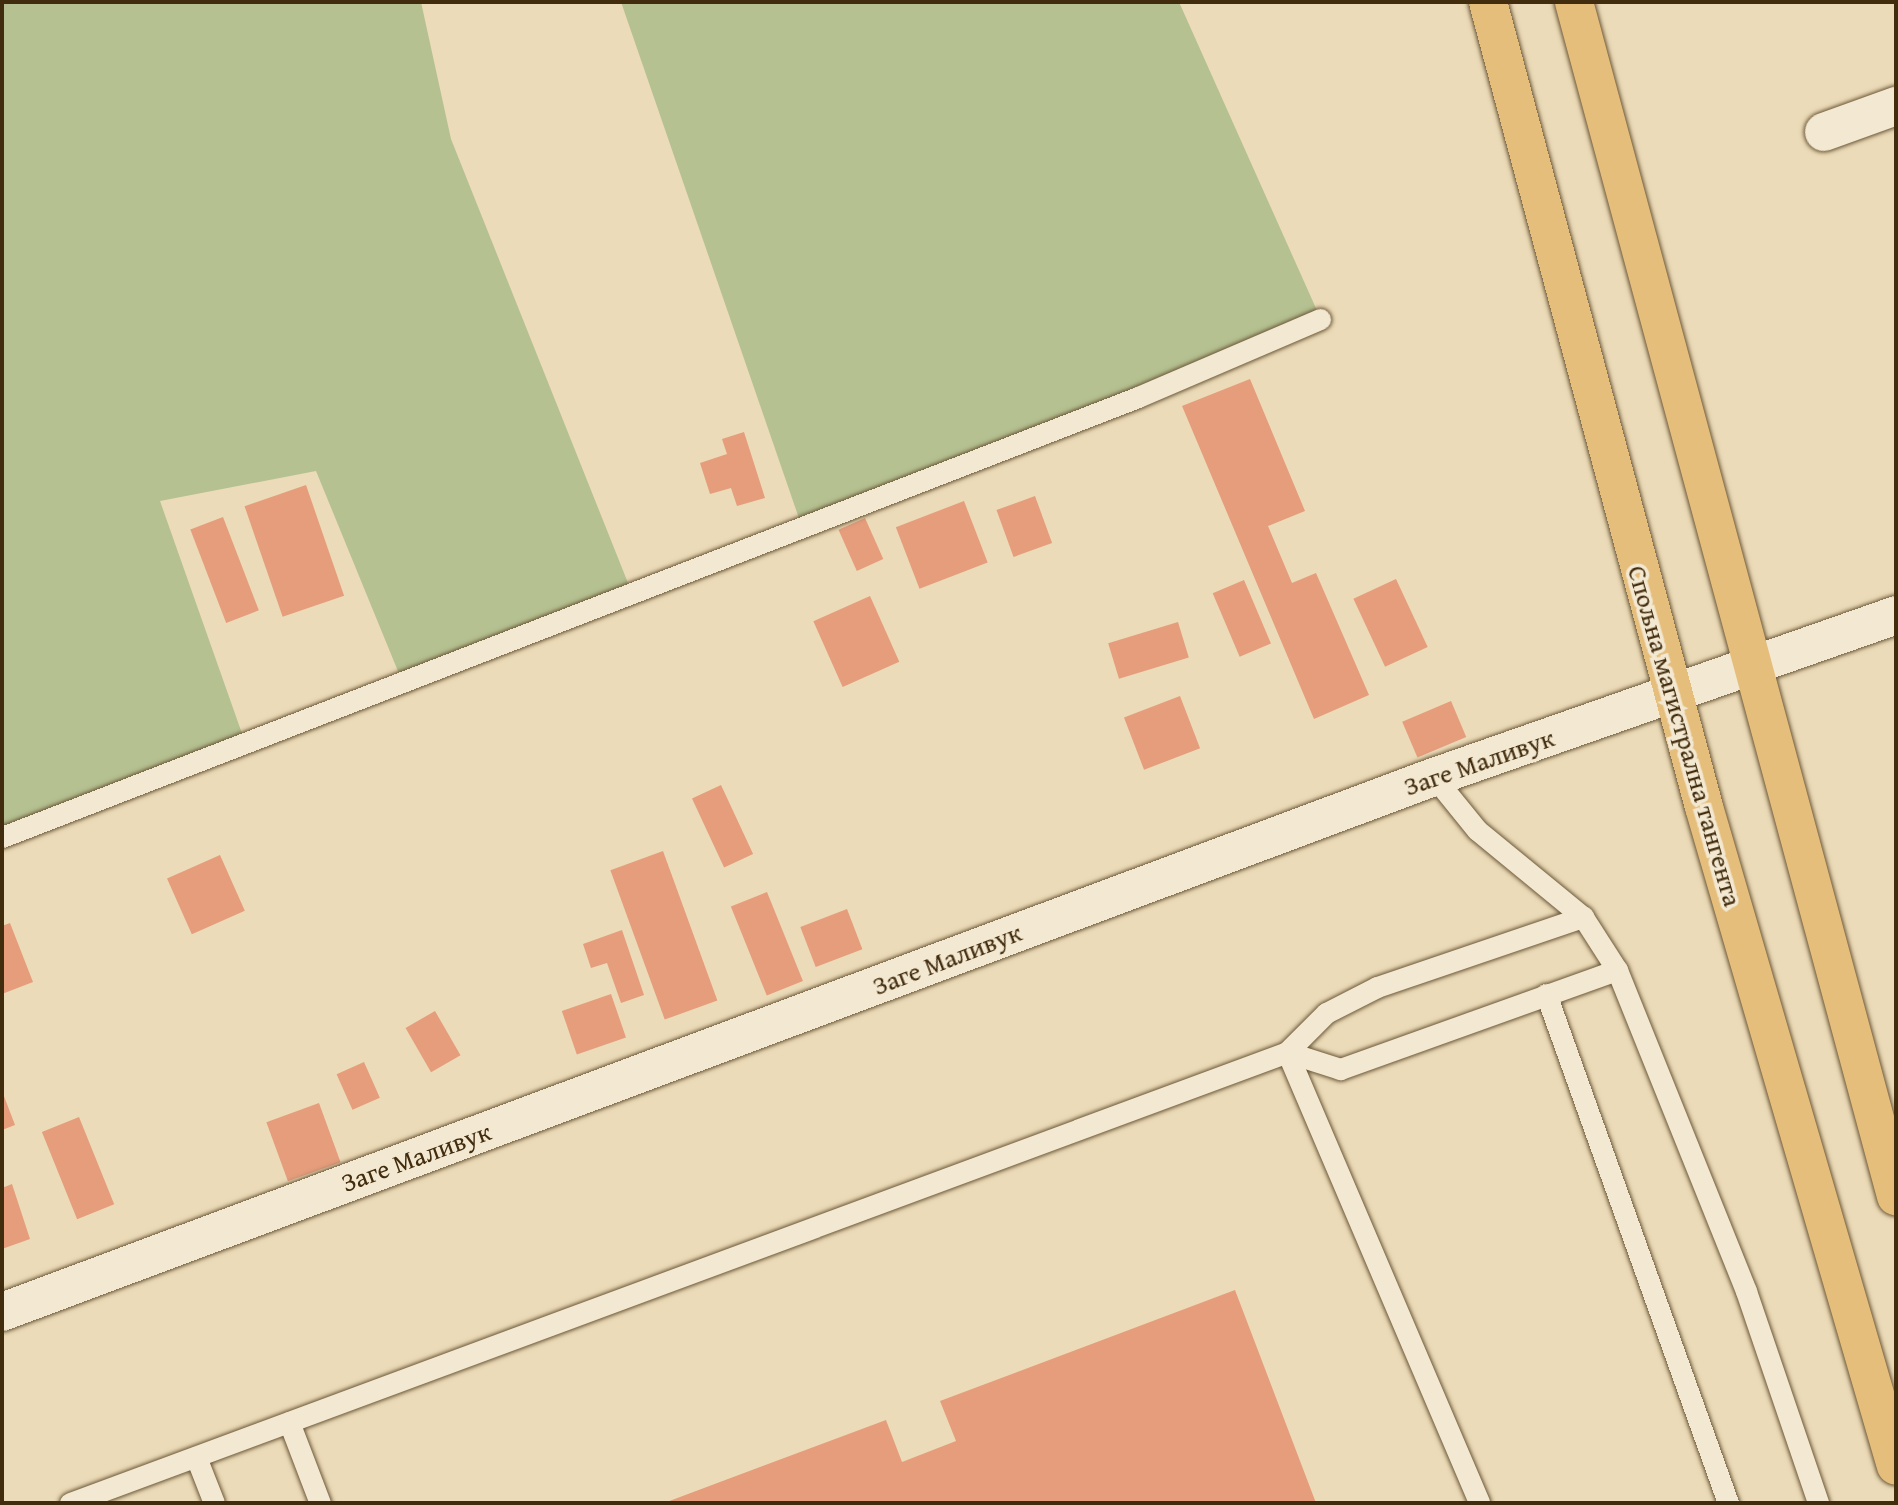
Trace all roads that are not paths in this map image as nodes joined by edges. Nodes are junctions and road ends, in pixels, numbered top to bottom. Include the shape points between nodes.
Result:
1 (1488, 2) edge
2 (1574, 2) edge
3 (1896, 106) edge
4 (1824, 132) dead end
5 (1320, 319) dead end
6 (1896, 615) edge
7 (1754, 667) junction
8 (1673, 695) junction
9 (1434, 777) junction
10 (2, 837) edge
11 (1583, 917) junction
12 (1617, 970) junction
13 (1546, 994) junction
14 (1287, 1052) junction
15 (1896, 1196) edge
16 (2, 1312) edge
17 (289, 1422) junction
18 (196, 1457) junction
19 (1896, 1466) edge
20 (70, 1503) edge
21 (214, 1503) edge
22 (320, 1503) edge
23 (1479, 1503) edge
24 (1728, 1503) edge
25 (1818, 1503) edge

1 - 8 highway, Спољна магистрална тангента
2 - 7 highway
3 - 4 street
5 - 10 lane via 1138,397
6 - 7 street, Заге Маливук
7 - 8 street, Заге Маливук
7 - 15 highway
8 - 9 street, Заге Маливук
8 - 19 highway, Спољна магистрална тангента
9 - 11 lane via 1477,830
9 - 16 street, Заге Маливук
11 - 12 lane
11 - 14 lane via 1377,987 1326,1013
12 - 13 lane
12 - 25 lane via 1746,1292
13 - 14 lane via 1340,1069
13 - 24 lane
14 - 17 lane
14 - 23 lane
17 - 18 lane
17 - 22 lane
18 - 20 lane
18 - 21 lane

